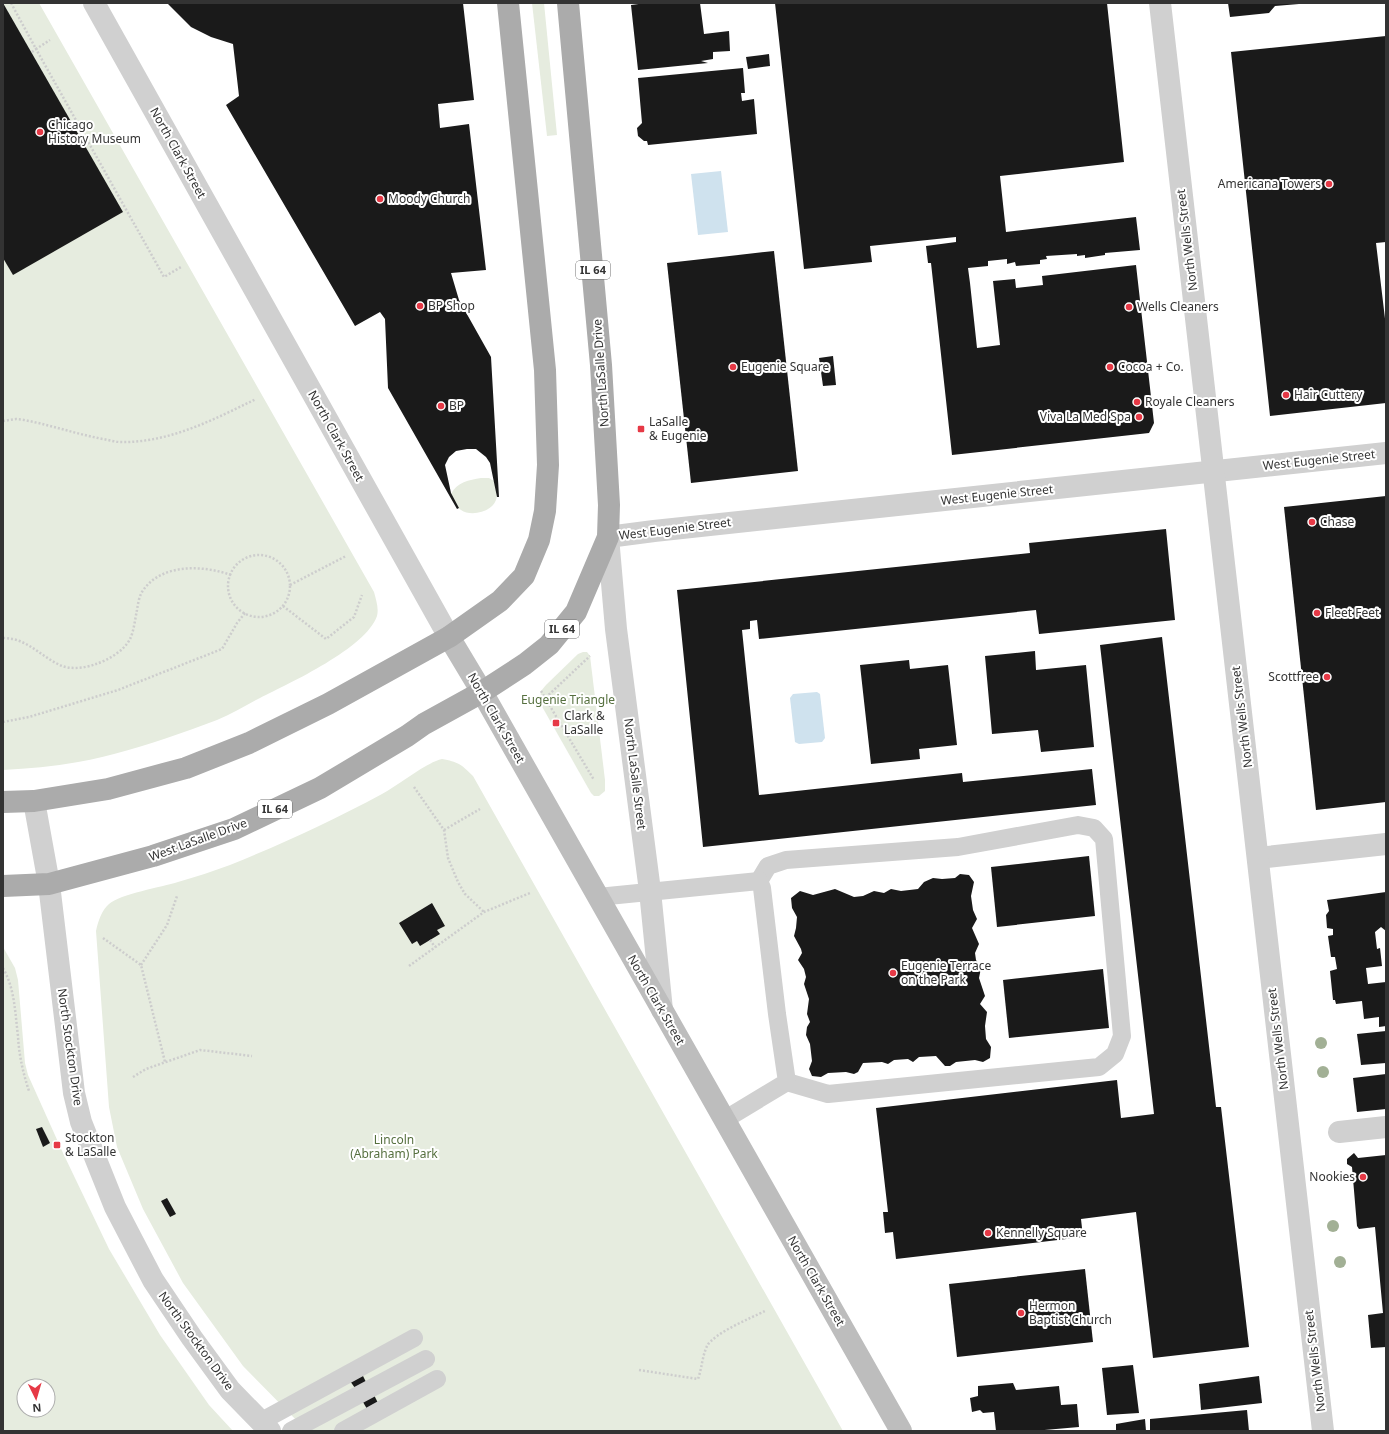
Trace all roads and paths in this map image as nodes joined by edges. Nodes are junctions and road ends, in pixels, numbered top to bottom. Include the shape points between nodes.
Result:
1 (11, 3) edge
2 (94, 3) edge
3 (508, 3) edge
4 (568, 3) edge
5 (1160, 3) edge
6 (50, 40) dead end
7 (36, 49) junction
8 (32, 52) dead end
9 (181, 267) dead end
10 (256, 399) dead end
11 (3, 421) edge
12 (1386, 453) edge
13 (1213, 472) junction
14 (608, 537) junction
15 (346, 556) dead end
16 (231, 575) junction
17 (290, 585) junction
18 (362, 595) dead end
19 (283, 606) junction
20 (245, 614) junction
21 (449, 637) junction
22 (3, 638) edge
23 (590, 656) dead end
24 (541, 691) dead end
25 (482, 692) junction
26 (545, 697) junction
27 (540, 702) dead end
28 (3, 722) edge
29 (594, 780) dead end
30 (414, 787) dead end
31 (34, 801) junction
32 (3, 802) edge
33 (480, 809) dead end
34 (444, 830) junction
35 (1386, 844) edge
36 (1258, 858) junction
37 (759, 880) junction
38 (49, 884) junction
39 (3, 886) edge
40 (650, 891) junction
41 (530, 893) dead end
42 (177, 896) dead end
43 (598, 897) junction
44 (484, 912) junction
45 (103, 938) dead end
46 (430, 940) dead end
47 (435, 947) junction
48 (140, 965) junction
49 (409, 966) dead end
50 (3, 968) edge
51 (662, 1010) junction
52 (252, 1056) dead end
53 (165, 1062) junction
54 (133, 1077) dead end
55 (787, 1082) junction
56 (29, 1090) dead end
57 (724, 1120) junction
58 (1386, 1127) edge
59 (1339, 1132) dead end
60 (765, 1311) dead end
61 (414, 1338) dead end
62 (426, 1359) dead end
63 (639, 1370) dead end
64 (437, 1378) dead end
65 (265, 1426) edge
66 (291, 1431) edge
67 (343, 1431) edge
68 (901, 1431) edge
69 (1323, 1431) edge

1 - 7 path
2 - 21 street, North Clark Street
3 - 21 main road via 545,370 548,465 545,511 539,540 524,576 500,601
4 - 14 main road, North LaSalle Drive / IL 64 via 601,365 609,505
5 - 13 street, North Wells Street
6 - 7 path
7 - 8 path
7 - 9 path via 164,277
10 - 11 path via 190,429 140,441 120,442 24,420
12 - 13 street, West Eugenie Street
13 - 14 street, West Eugenie Street
13 - 36 street, North Wells Street
14 - 25 main road, North LaSalle Drive / IL 64 via 576,612 549,645
14 - 40 street, North LaSalle Street via 616,629
15 - 17 path
16 - 17 path via 247,557 268,556 284,568
16 - 20 path via 229,590 232,600
16 - 22 path via 218,570 186,568 157,578 141,593 130,640 108,659 96,664 84,667 60,665 32,647
17 - 19 path via 288,598
18 - 19 path via 354,617 326,639
19 - 20 path via 265,616
20 - 28 path via 222,649 118,690 29,717
21 - 25 main road, North Clark Street
21 - 31 main road via 328,704 249,743 186,768 108,789
23 - 26 path
24 - 26 path
25 - 38 main road, West LaSalle Drive / IL 64 via 424,724 320,788 234,829 153,856
25 - 43 main road, North Clark Street
26 - 27 path
26 - 29 path
30 - 34 path
31 - 32 main road
31 - 38 street, North Stockton Drive
33 - 34 path
34 - 44 path via 448,858 458,882 465,894
35 - 36 street
36 - 69 street, North Wells Street
37 - 40 lane
37 - 55 lane
37 - 55 lane via 768,866 786,860 958,847 1078,826 1094,828 1104,839 1122,1036 1115,1054 1099,1067 828,1094
38 - 39 main road, West LaSalle Drive / IL 64
38 - 65 street, North Stockton Drive via 74,1093 81,1122 115,1207 153,1280 230,1390
40 - 43 lane
40 - 51 street, North LaSalle Street
41 - 44 path
42 - 48 path via 167,925
43 - 51 main road, North Clark Street
44 - 47 path
45 - 48 path
46 - 47 path
47 - 49 path
48 - 53 path
50 - 56 path via 11,985 20,1057
51 - 57 main road, North Clark Street
52 - 53 path via 200,1050
53 - 54 path
55 - 57 lane
57 - 68 main road, North Clark Street
58 - 59 street
60 - 63 path via 720,1334 708,1344 698,1379
61 - 65 lane
62 - 66 lane
64 - 67 lane

